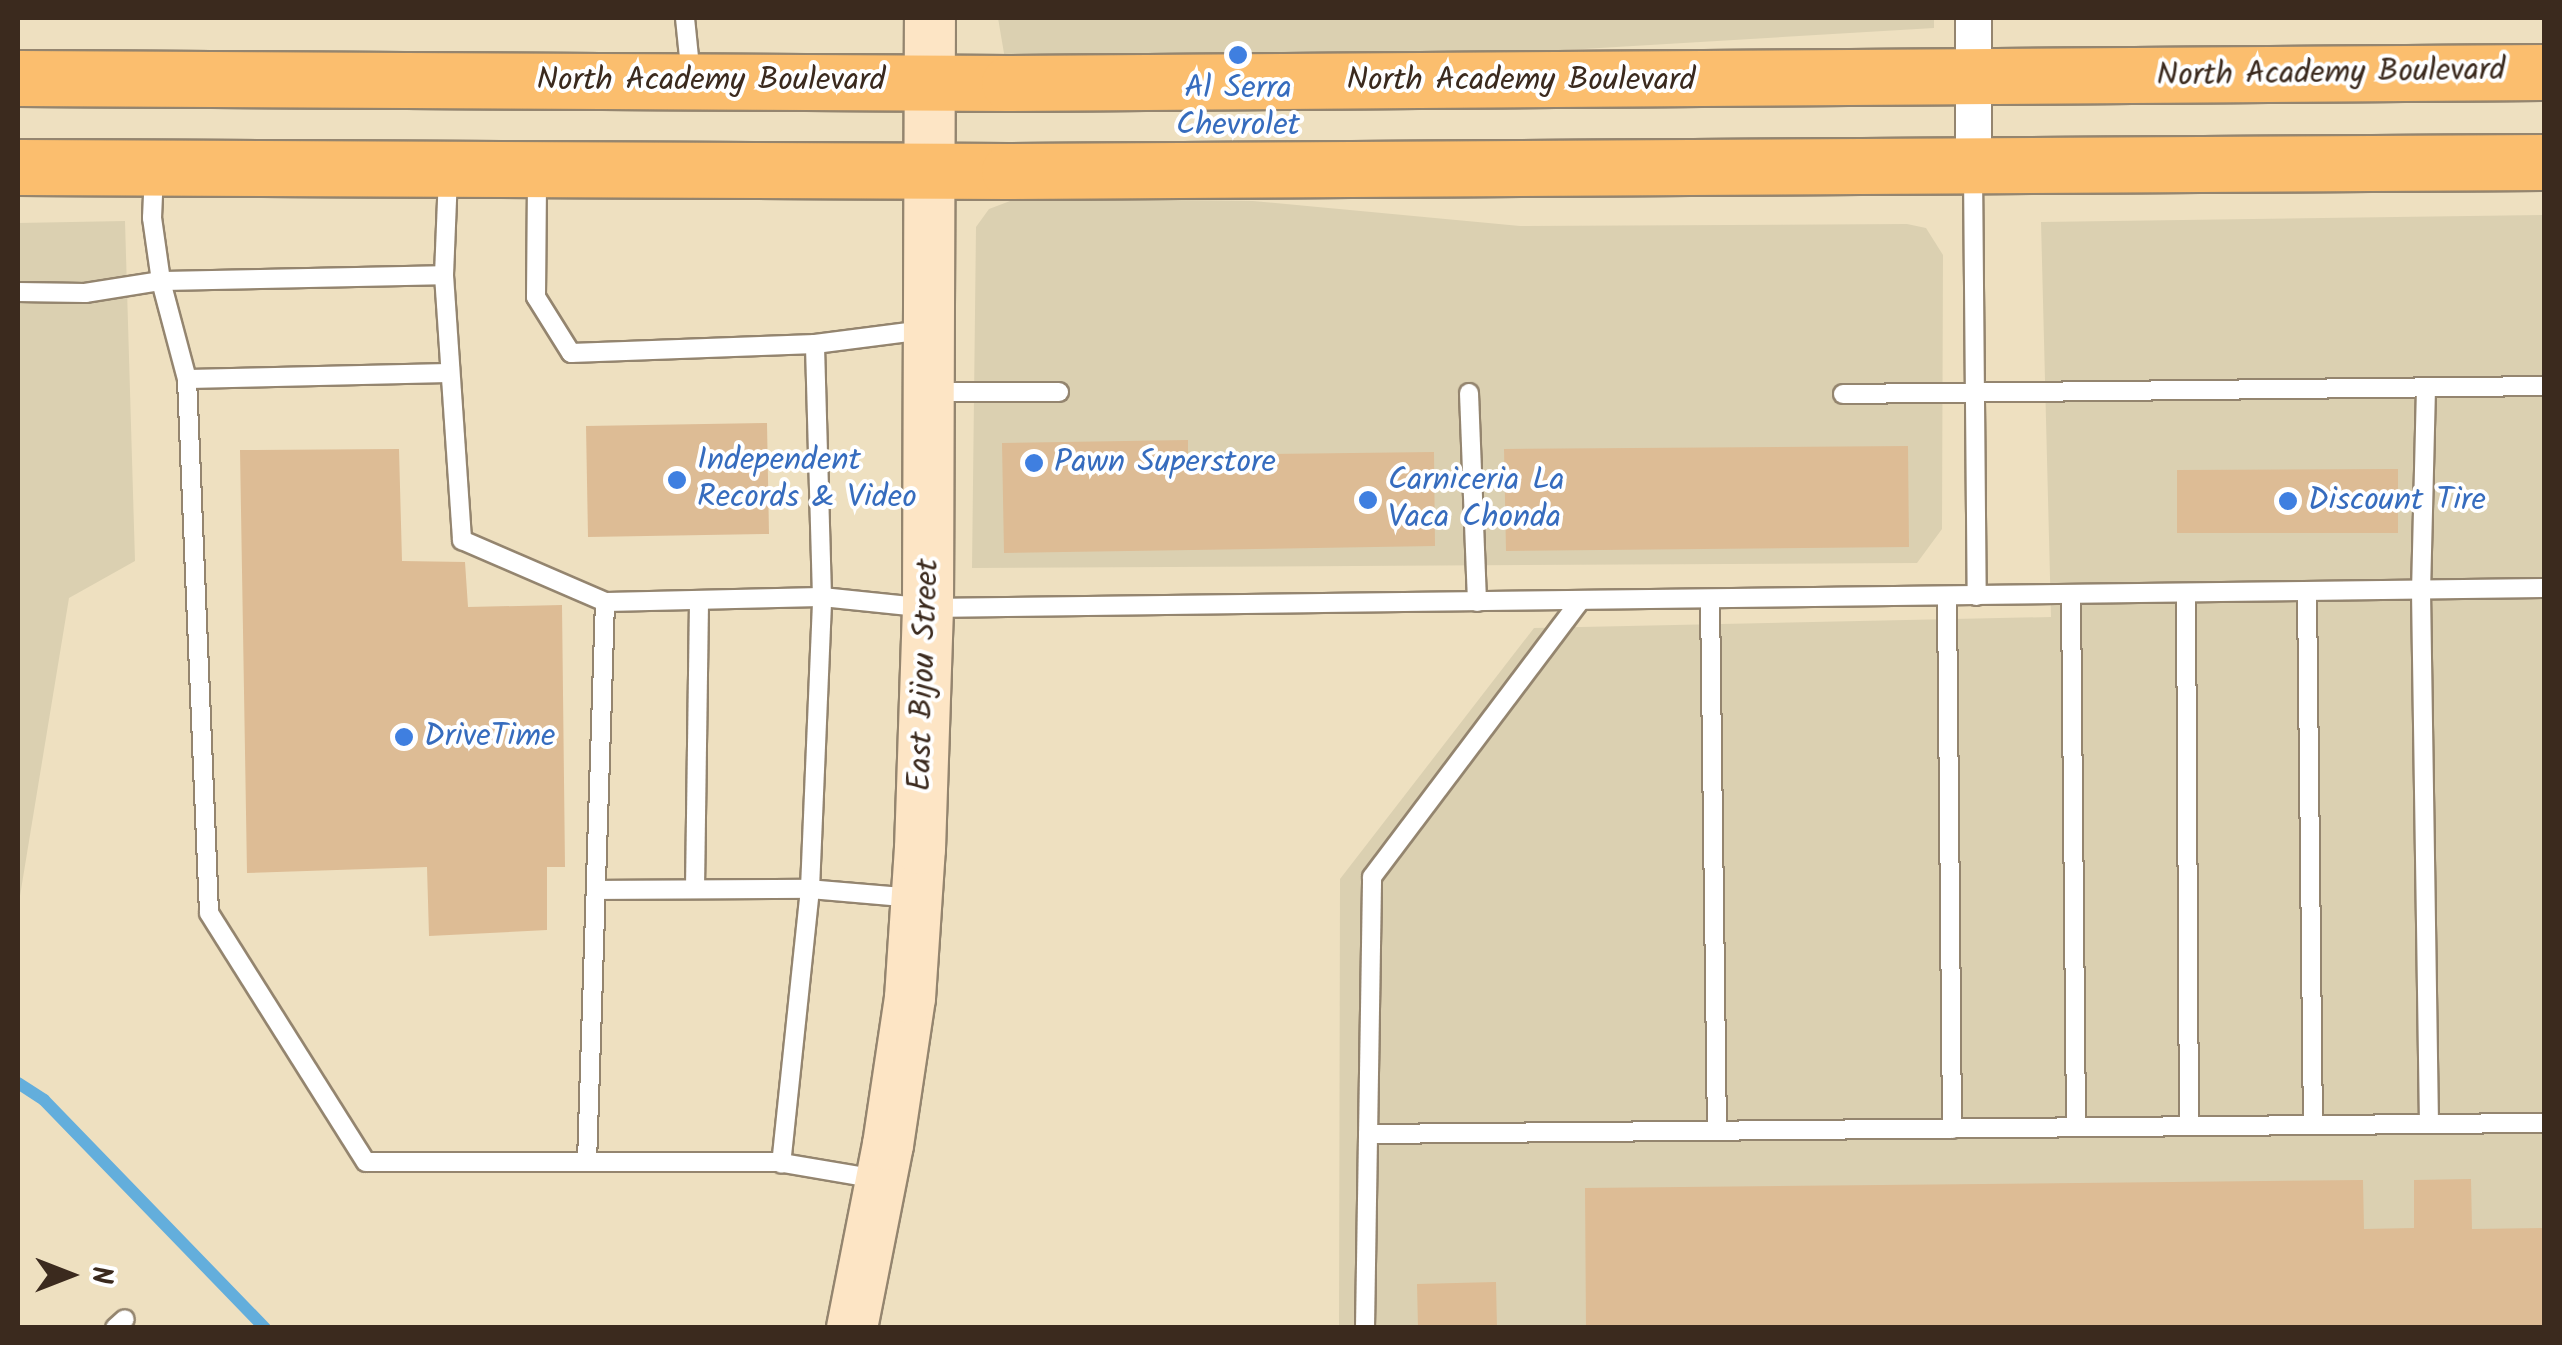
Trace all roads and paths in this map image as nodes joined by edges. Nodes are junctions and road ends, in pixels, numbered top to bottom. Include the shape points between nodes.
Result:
1 (685, 18) edge
2 (930, 18) edge
3 (1973, 18) edge
4 (2544, 72) edge
5 (18, 78) edge
6 (1974, 78) junction
7 (692, 81) junction
8 (930, 82) junction
9 (2544, 162) edge
10 (18, 167) edge
11 (154, 168) junction
12 (1973, 168) junction
13 (448, 169) junction
14 (537, 170) junction
15 (931, 172) junction
16 (444, 275) junction
17 (160, 280) junction
18 (18, 292) edge
19 (930, 330) junction
20 (816, 344) junction
21 (450, 373) junction
22 (187, 379) junction
23 (2544, 386) edge
24 (2426, 388) junction
25 (930, 392) junction
26 (1059, 392) dead end
27 (1469, 393) dead end
28 (1843, 394) dead end
29 (1975, 395) junction
30 (2544, 588) edge
31 (2421, 591) junction
32 (2307, 592) junction
33 (2186, 594) junction
34 (2070, 595) junction
35 (1947, 596) junction
36 (1977, 596) junction
37 (822, 597) junction
38 (1710, 599) junction
39 (699, 600) junction
40 (1580, 600) junction
41 (605, 602) junction
42 (1477, 602) junction
43 (928, 608) junction
44 (695, 889) junction
45 (810, 889) junction
46 (596, 890) junction
47 (917, 899) junction
48 (2544, 1123) edge
49 (2429, 1124) junction
50 (2313, 1125) junction
51 (2189, 1126) junction
52 (2076, 1128) junction
53 (1952, 1129) junction
54 (1717, 1131) junction
55 (1368, 1134) junction
56 (586, 1162) junction
57 (781, 1164) junction
58 (881, 1180) junction
59 (852, 1328) edge
60 (1365, 1328) edge

1 - 7 lane
2 - 8 street, East Bijou Street
3 - 6 street
4 - 6 highway, North Academy Boulevard
5 - 7 highway, North Academy Boulevard
6 - 8 highway, North Academy Boulevard
6 - 12 street
7 - 8 highway, North Academy Boulevard
8 - 15 street, East Bijou Street
9 - 12 highway
10 - 11 highway
11 - 13 highway
11 - 17 lane
12 - 15 highway
12 - 29 lane
13 - 14 highway
13 - 16 lane
14 - 15 highway
14 - 20 lane via 536,297 571,353
15 - 19 street, East Bijou Street
16 - 17 lane
16 - 21 lane
17 - 18 lane via 85,293
17 - 22 lane
19 - 20 lane
19 - 25 street, East Bijou Street
20 - 37 lane
21 - 22 lane
21 - 41 lane via 462,540
22 - 56 lane via 209,913 366,1162
23 - 24 lane
24 - 29 lane
24 - 31 lane
25 - 26 lane
25 - 43 street, East Bijou Street
27 - 42 lane
28 - 29 lane
29 - 36 lane
30 - 31 lane
31 - 32 lane
31 - 49 lane
32 - 33 lane
32 - 50 lane
33 - 34 lane
33 - 51 lane
34 - 36 lane
34 - 52 lane
35 - 36 lane
35 - 38 lane
35 - 53 lane
37 - 39 lane
37 - 43 lane
37 - 45 lane
38 - 40 lane
38 - 54 lane
39 - 41 lane
39 - 44 lane
40 - 42 lane
40 - 55 lane via 1372,877
41 - 46 lane
42 - 43 lane
43 - 47 street, East Bijou Street
44 - 45 lane
44 - 46 lane
45 - 47 lane
45 - 57 lane
46 - 56 lane
47 - 58 street, East Bijou Street via 910,998
48 - 49 lane
49 - 50 lane
50 - 51 lane
51 - 52 lane
52 - 53 lane
53 - 54 lane
54 - 55 lane
55 - 60 lane
56 - 57 lane
57 - 58 lane
58 - 59 street, East Bijou Street

